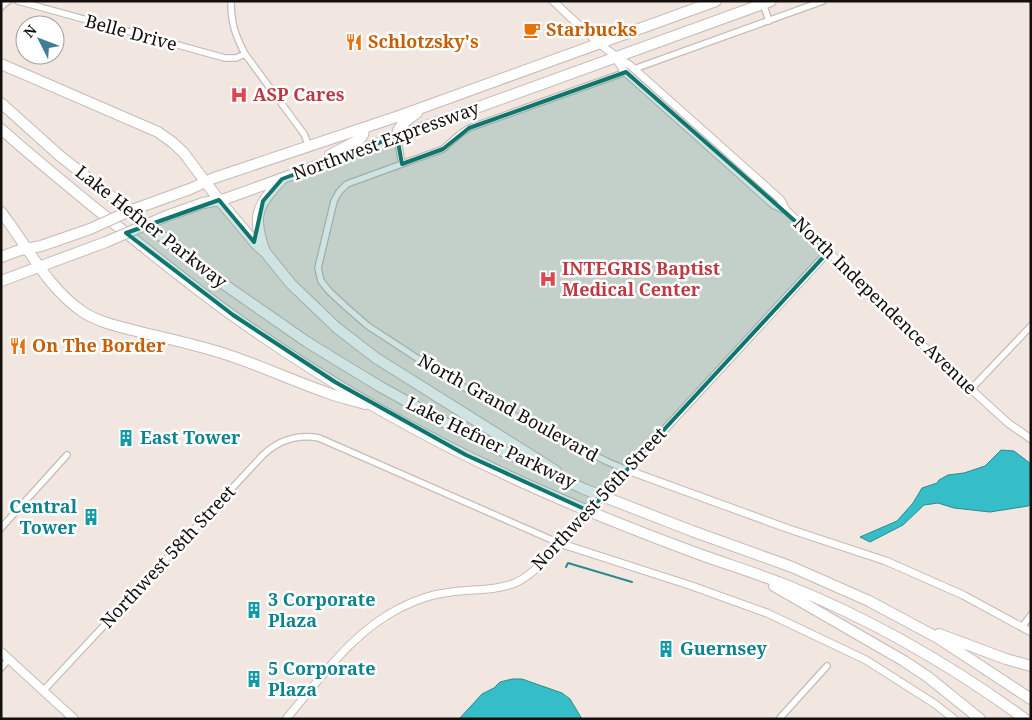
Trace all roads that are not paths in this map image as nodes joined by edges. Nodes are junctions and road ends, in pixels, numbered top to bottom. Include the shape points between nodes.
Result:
1 (8, 1) edge
2 (18, 1) edge
3 (231, 1) edge
4 (553, 1) edge
5 (716, 1) edge
6 (824, 1) edge
7 (766, 2) edge
8 (1, 7) edge
9 (768, 21) junction
10 (598, 44) junction
11 (245, 54) junction
12 (615, 57) junction
13 (1, 64) edge
14 (634, 69) junction
15 (626, 72) junction
16 (1, 103) edge
17 (423, 107) junction
18 (364, 128) junction
19 (1, 129) edge
20 (397, 136) junction
21 (308, 146) junction
22 (402, 164) junction
23 (303, 171) junction
24 (282, 179) junction
25 (205, 182) junction
26 (219, 200) junction
27 (786, 210) junction
28 (1, 212) edge
29 (26, 249) junction
30 (830, 251) junction
31 (266, 253) junction
32 (1, 257) edge
33 (40, 266) junction
34 (1, 281) edge
35 (1031, 326) edge
36 (971, 389) junction
37 (380, 409) junction
38 (1031, 439) edge
39 (67, 455) dead end
40 (627, 470) junction
41 (584, 489) junction
42 (1, 528) edge
43 (559, 543) junction
44 (745, 569) junction
45 (1031, 615) edge
46 (910, 623) junction
47 (1022, 627) junction
48 (1031, 632) edge
49 (1, 652) edge
50 (9, 659) junction
51 (827, 666) dead end
52 (1031, 666) edge
53 (1, 668) edge
54 (43, 691) junction
55 (1031, 699) edge
56 (74, 719) edge
57 (286, 719) edge
58 (779, 719) edge
59 (954, 719) edge
60 (980, 719) edge
61 (1025, 719) edge

1 - 8 street
2 - 11 street, Belle Drive via 225,58
3 - 11 street via 231,19
4 - 10 street, North Independence Avenue
5 - 10 highway, Northwest Expressway
6 - 9 street
7 - 9 street
7 - 12 highway, Northwest Expressway
9 - 14 street
10 - 12 street, North Independence Avenue
10 - 17 highway, Northwest Expressway
11 - 21 street via 304,134
12 - 14 street, North Independence Avenue
12 - 15 street, North Independence Avenue
12 - 20 highway, Northwest Expressway
13 - 25 highway via 158,132 183,152
14 - 27 street, North Independence Avenue via 781,200
15 - 22 street, Northwest Expressway via 469,128 443,149
15 - 27 street, North Independence Avenue via 774,205
16 - 41 highway, Lake Hefner Parkway via 60,156 157,234 307,342 436,419
17 - 18 highway, Northwest Expressway
17 - 20 highway via 400,126
18 - 21 highway, Northwest Expressway
18 - 23 highway via 360,139
19 - 37 highway, Lake Hefner Parkway via 203,293 304,363
20 - 22 street
20 - 23 highway, Northwest Expressway
21 - 25 highway, Northwest Expressway
22 - 40 street, North Grand Boulevard via 354,181 339,192 334,200 318,268 321,281 368,326 442,374 509,412
23 - 24 highway, Northwest Expressway
24 - 26 highway, Northwest Expressway
24 - 31 highway via 268,194 259,211 258,229
25 - 26 highway
25 - 29 highway, Northwest Expressway, bridge via 90,229
26 - 31 highway
26 - 33 highway, Northwest Expressway, bridge via 164,217
27 - 30 street, North Independence Avenue
28 - 29 highway
29 - 32 highway, Northwest Expressway
29 - 33 highway
30 - 36 street, North Independence Avenue via 888,314
30 - 40 street, Northwest 56th Street
31 - 41 highway via 320,313 376,358
33 - 34 highway, Northwest Expressway
33 - 37 highway via 71,303 99,320 233,357 325,393
35 - 36 street
36 - 38 street, North Independence Avenue
37 - 44 highway, Lake Hefner Parkway via 556,498
39 - 42 street
40 - 43 street, Northwest 56th Street, bridge
40 - 47 street, North Grand Boulevard via 895,565 963,595
41 - 46 highway, Lake Hefner Parkway via 792,566
43 - 54 street, Northwest 58th Street via 319,438 300,436 279,442 263,455
43 - 57 street, Northwest 56th Street via 534,569 515,582 433,596 386,615 345,649
43 - 59 street via 766,613 866,660
44 - 60 highway via 904,661
44 - 61 highway, Lake Hefner Parkway via 876,626 977,685
45 - 47 street
46 - 52 highway
46 - 55 highway, Lake Hefner Parkway via 965,654
47 - 48 street, North Grand Boulevard
49 - 50 main road
50 - 53 street
50 - 54 main road
51 - 58 street
54 - 56 main road

